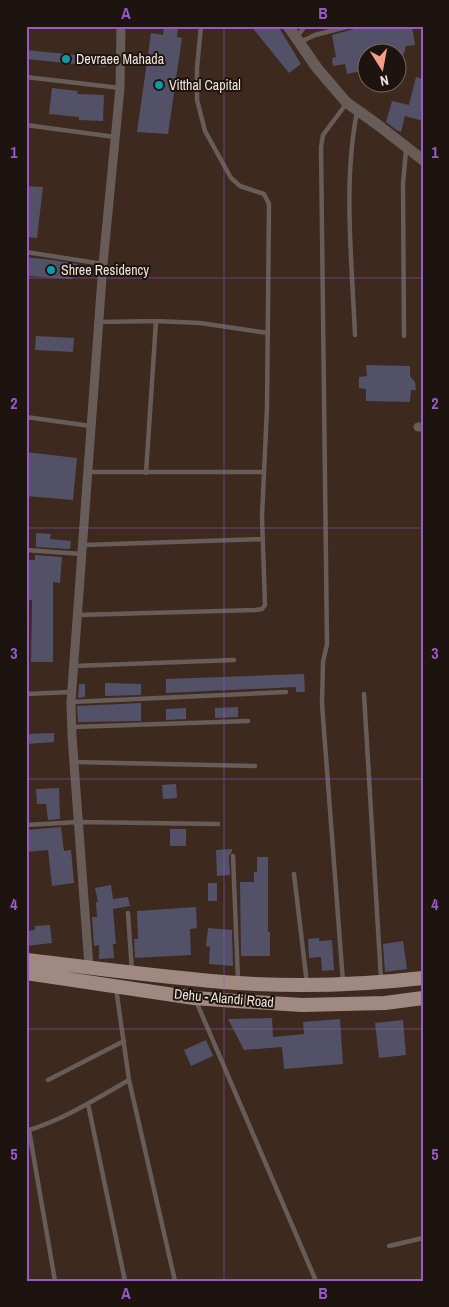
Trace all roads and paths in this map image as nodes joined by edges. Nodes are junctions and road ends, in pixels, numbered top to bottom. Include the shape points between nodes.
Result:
1 (121, 26) edge
2 (200, 26) edge
3 (288, 26) edge
4 (305, 26) edge
5 (350, 26) edge
6 (298, 40) junction
7 (26, 76) edge
8 (120, 88) junction
9 (346, 102) junction
10 (358, 110) junction
11 (26, 125) edge
12 (115, 137) junction
13 (406, 147) junction
14 (423, 160) edge
15 (26, 252) edge
16 (103, 264) junction
17 (156, 321) junction
18 (99, 322) junction
19 (268, 333) junction
20 (355, 335) dead end
21 (404, 336) dead end
22 (26, 417) edge
23 (91, 426) junction
24 (88, 472) junction
25 (264, 472) junction
26 (146, 473) junction
27 (263, 539) junction
28 (26, 550) edge
29 (82, 550) junction
30 (77, 615) junction
31 (234, 660) dead end
32 (74, 666) junction
33 (72, 692) junction
34 (286, 692) dead end
35 (26, 694) edge
36 (364, 694) dead end
37 (71, 702) junction
38 (248, 721) dead end
39 (72, 727) junction
40 (74, 762) junction
41 (255, 766) dead end
42 (78, 822) junction
43 (218, 824) dead end
44 (26, 825) edge
45 (233, 856) dead end
46 (294, 874) dead end
47 (128, 913) dead end
48 (26, 960) edge
49 (89, 967) junction
50 (114, 971) junction
51 (26, 973) edge
52 (132, 973) junction
53 (423, 978) edge
54 (91, 982) junction
55 (238, 983) junction
56 (381, 983) junction
57 (343, 984) junction
58 (116, 985) junction
59 (307, 985) junction
60 (194, 998) junction
61 (423, 998) edge
62 (124, 1041) junction
63 (48, 1080) dead end
64 (129, 1080) junction
65 (88, 1104) junction
66 (28, 1130) edge
67 (423, 1238) edge
68 (389, 1246) dead end
69 (54, 1281) edge
70 (126, 1281) edge
71 (175, 1281) edge
72 (316, 1281) edge

1 - 8 street
2 - 19 lane via 197,100 205,131 231,178 240,186 264,194 269,204
3 - 6 street
4 - 6 lane
5 - 6 lane
6 - 9 street
7 - 8 lane
8 - 12 street
9 - 10 street
9 - 57 lane via 323,135 321,147 327,644 322,704
10 - 13 street
10 - 20 lane via 351,151 350,197
11 - 12 lane
12 - 16 street
13 - 14 street
13 - 21 lane via 403,184
15 - 16 lane
16 - 18 street
17 - 18 lane
17 - 19 lane via 200,323
17 - 26 lane
18 - 23 street
19 - 25 lane
22 - 23 lane
23 - 24 street
24 - 26 lane
24 - 29 street
25 - 26 lane
25 - 27 lane
27 - 29 lane
27 - 30 lane via 266,597 262,609
28 - 29 lane
29 - 30 street
30 - 32 street
31 - 32 lane
32 - 33 street
33 - 35 lane
33 - 37 street
34 - 37 lane
36 - 56 lane
37 - 39 street
38 - 39 lane
39 - 40 street
40 - 41 lane
40 - 42 street
42 - 43 lane
42 - 44 lane
42 - 49 street
45 - 55 lane
46 - 59 lane
47 - 52 lane
48 - 49 main road, Dehu - Alandi Road
49 - 50 main road, Dehu - Alandi Road
49 - 54 lane
50 - 52 main road, Dehu - Alandi Road
50 - 58 lane
51 - 54 main road, Dehu - Alandi Road
52 - 55 main road, Dehu - Alandi Road
53 - 56 main road, Dehu - Alandi Road
54 - 58 main road, Dehu - Alandi Road
55 - 59 main road, Dehu - Alandi Road
56 - 57 main road, Dehu - Alandi Road
57 - 59 main road, Dehu - Alandi Road
58 - 60 main road, Dehu - Alandi Road
58 - 62 lane
60 - 61 main road, Dehu - Alandi Road via 302,1004 385,1003
60 - 72 lane
62 - 63 lane
62 - 64 lane
64 - 65 lane
64 - 71 lane
65 - 66 lane
65 - 70 lane
66 - 69 lane
67 - 68 lane

